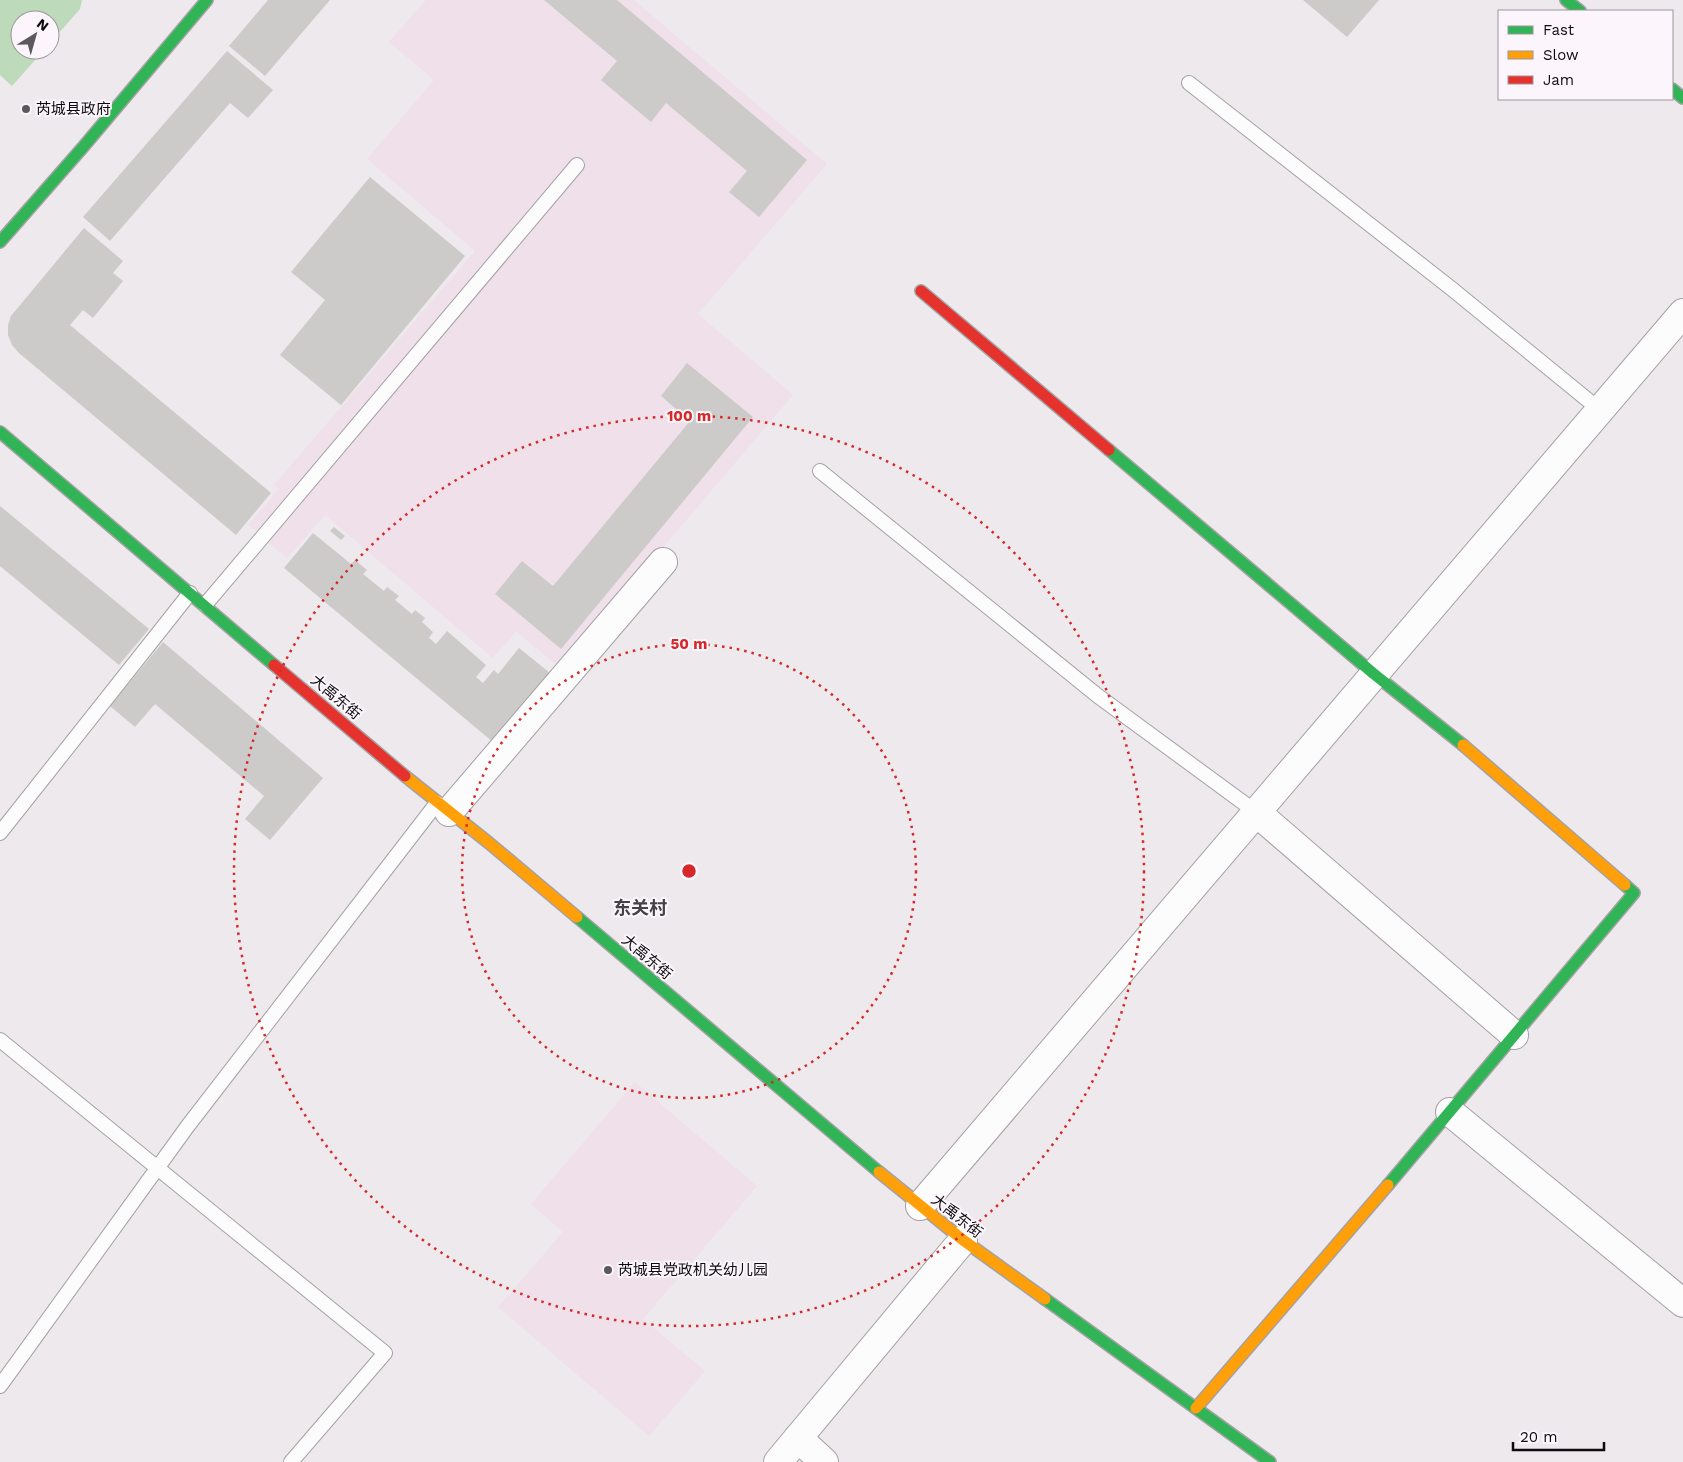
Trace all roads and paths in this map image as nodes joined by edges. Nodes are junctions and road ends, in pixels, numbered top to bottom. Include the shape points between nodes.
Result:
1 (207, 0) edge
2 (1566, 0) edge
3 (1579, 10) edge
4 (1188, 83) dead end
5 (1673, 90) edge
6 (1683, 98) edge
7 (577, 165) dead end
8 (0, 242) edge
9 (922, 291) dead end
10 (1683, 313) edge
11 (1600, 410) junction
12 (0, 432) edge
13 (820, 471) dead end
14 (663, 562) dead end
15 (190, 593) junction
16 (205, 605) junction
17 (1374, 674) junction
18 (443, 807) junction
19 (1256, 812) junction
20 (0, 833) edge
21 (1514, 1036) junction
22 (0, 1040) edge
23 (1450, 1112) junction
24 (158, 1168) junction
25 (920, 1206) junction
26 (963, 1240) junction
27 (1683, 1303) edge
28 (0, 1386) edge
29 (1196, 1408) junction
30 (798, 1438) junction
31 (292, 1462) edge
32 (778, 1462) edge
33 (824, 1462) edge
34 (1270, 1462) edge

1 - 8 street
2 - 3 street
4 - 11 lane via 1452,289
5 - 6 street
7 - 16 lane
9 - 17 street
10 - 11 street
11 - 17 street
12 - 15 street, 大禹东街
13 - 19 lane via 1098,696
14 - 18 street
15 - 16 street, 大禹东街
15 - 20 lane
16 - 18 street, 大禹东街
17 - 19 street
17 - 21 street via 1478,756 1634,893
18 - 24 lane via 187,1127
18 - 25 street, 大禹东街
19 - 21 street
19 - 25 street
21 - 23 street
22 - 24 lane
23 - 27 street
23 - 29 street
24 - 28 lane
24 - 31 lane via 384,1352
25 - 26 street, 大禹东街
26 - 29 street, 大禹东街
26 - 30 street
29 - 34 street, 大禹东街
30 - 32 street
30 - 33 street

